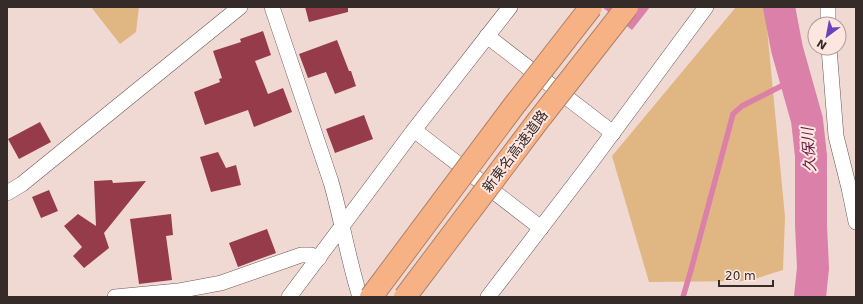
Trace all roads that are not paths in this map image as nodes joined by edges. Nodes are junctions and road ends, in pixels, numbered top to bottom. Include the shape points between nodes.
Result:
1 (240, 7) edge
2 (272, 7) edge
3 (510, 7) edge
4 (592, 7) edge
5 (628, 7) edge
6 (706, 7) edge
7 (487, 36) junction
8 (830, 56) edge
9 (414, 130) junction
10 (613, 133) junction
11 (7, 193) edge
12 (856, 222) edge
13 (343, 226) junction
14 (541, 228) junction
15 (319, 258) junction
16 (115, 297) edge
17 (289, 297) edge
18 (360, 297) edge
19 (371, 297) edge
20 (405, 297) edge
21 (488, 297) edge

1 - 11 street via 22,184
2 - 13 street
3 - 7 street
4 - 19 highway, 新東名高速道路, bridge via 513,107
5 - 20 highway, 新東名高速道路, bridge via 537,122
6 - 10 street
7 - 9 street
7 - 10 street
8 - 12 street via 836,136
9 - 13 street
9 - 14 street
10 - 14 street
13 - 15 street
13 - 18 street
14 - 21 street
15 - 16 street via 301,255 221,283 178,291
15 - 17 street

